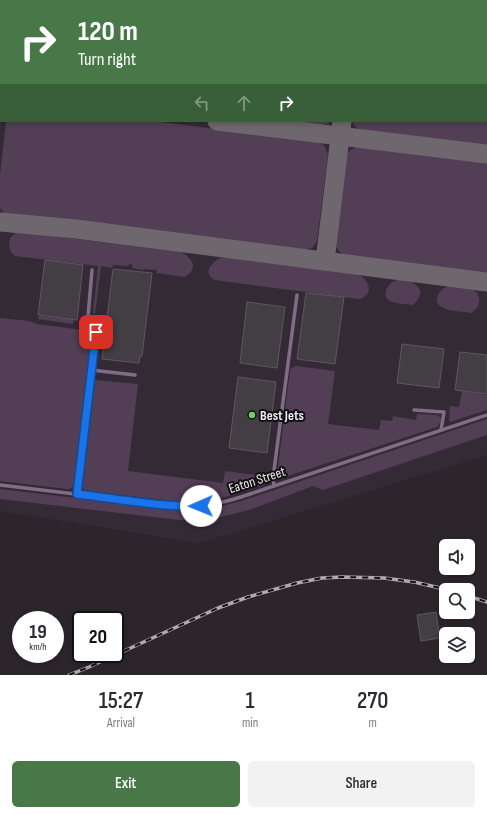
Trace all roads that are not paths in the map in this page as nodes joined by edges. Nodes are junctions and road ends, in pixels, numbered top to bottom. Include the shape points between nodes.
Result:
1 (92, 270) dead end
2 (297, 295) dead end
3 (92, 370) junction
4 (135, 375) dead end
5 (414, 410) dead end
6 (487, 415) edge
7 (442, 430) junction
8 (0, 485) edge
9 (274, 486) junction
10 (77, 494) junction

1 - 3 lane via 88,317 97,319
2 - 9 lane
3 - 4 lane
3 - 10 lane
5 - 7 lane via 444,412
6 - 7 lane, Eaton Street
7 - 9 lane, Eaton Street
8 - 10 lane, Eaton Street
9 - 10 lane, Eaton Street via 224,502 201,506 168,505

